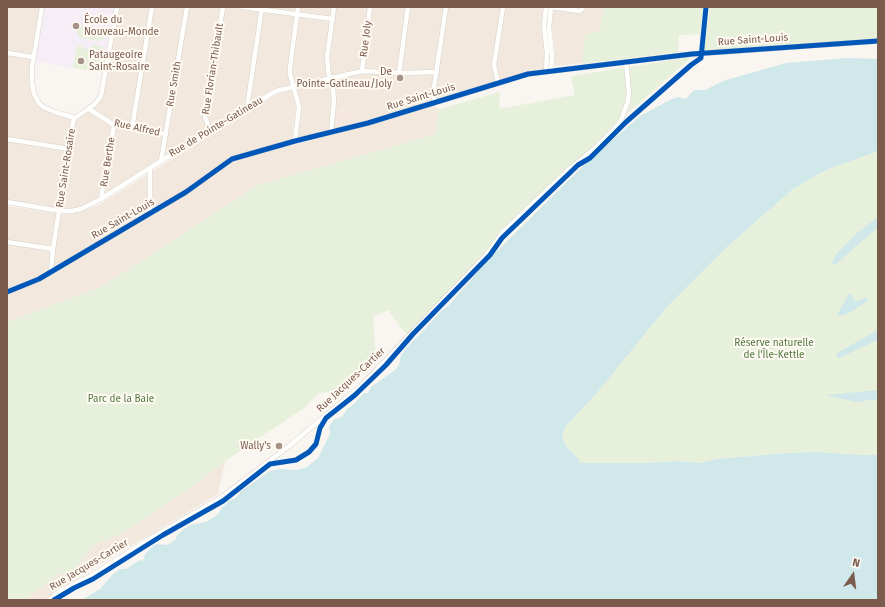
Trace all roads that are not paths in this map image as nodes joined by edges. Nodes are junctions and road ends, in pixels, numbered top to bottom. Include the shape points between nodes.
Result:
1 (42, 7) edge
2 (117, 7) edge
3 (152, 7) edge
4 (187, 7) edge
5 (223, 7) edge
6 (242, 7) edge
7 (298, 7) edge
8 (334, 7) edge
9 (370, 7) edge
10 (408, 7) edge
11 (446, 7) edge
12 (503, 7) edge
13 (546, 7) edge
14 (551, 7) edge
15 (584, 7) edge
16 (262, 8) edge
17 (297, 14) junction
18 (333, 19) junction
19 (878, 41) edge
20 (7, 53) edge
21 (33, 57) junction
22 (626, 62) junction
23 (362, 70) junction
24 (549, 70) junction
25 (437, 72) junction
26 (399, 73) junction
27 (331, 78) junction
28 (498, 83) junction
29 (294, 86) junction
30 (435, 102) junction
31 (247, 108) junction
32 (89, 109) junction
33 (75, 118) junction
34 (114, 125) junction
35 (132, 128) junction
36 (210, 130) junction
37 (331, 132) junction
38 (166, 134) junction
39 (7, 139) edge
40 (295, 141) junction
41 (69, 149) junction
42 (161, 161) junction
43 (150, 168) junction
44 (102, 199) junction
45 (7, 202) edge
46 (60, 211) junction
47 (150, 214) junction
48 (7, 242) edge
49 (54, 249) junction
50 (51, 271) junction
51 (7, 292) edge
52 (49, 600) edge

1 - 21 street
2 - 32 street, Rue Saint-Rosaire via 102,92 97,102
3 - 35 street
4 - 38 street, Rue Smith
5 - 36 street, Rue Florian-Thibault via 205,112
6 - 16 street
7 - 17 street
8 - 18 street
9 - 23 street, Rue Joly
10 - 26 street
11 - 25 street
12 - 28 street via 494,65
13 - 24 street via 544,30
14 - 15 street via 580,11
14 - 24 street via 549,28 552,56
16 - 17 street
16 - 31 street
17 - 18 street
17 - 29 street via 290,68
18 - 27 street via 327,60
19 - 22 street, Rue Saint-Louis via 697,53
20 - 21 street
21 - 33 street via 32,83 39,103 50,110
22 - 24 street, Rue Saint-Louis
22 - 52 street, Rue Jacques-Cartier via 628,101 621,120 613,130 502,233 486,254 362,385 289,446 222,497 91,576 60,591
23 - 26 street, Rue de Pointe-Gatineau
23 - 27 street, Rue de Pointe-Gatineau
24 - 28 street, Rue Saint-Louis
25 - 26 street, Rue de Pointe-Gatineau
25 - 30 street via 433,94
27 - 29 street, Rue de Pointe-Gatineau
27 - 37 street via 334,104
28 - 30 street, Rue Saint-Louis
29 - 31 street, Rue de Pointe-Gatineau via 276,91
29 - 40 street via 299,107
30 - 37 street, Rue Saint-Louis
31 - 36 street, Rue de Pointe-Gatineau
32 - 33 street, Rue Saint-Rosaire
32 - 34 street, Rue Alfred
33 - 41 street, Rue Saint-Rosaire
34 - 35 street, Rue Alfred
34 - 44 street, Rue Berthe
35 - 38 street, Rue Alfred
36 - 42 street, Rue de Pointe-Gatineau
37 - 40 street, Rue Saint-Louis
38 - 42 street, Rue Smith
39 - 41 street
40 - 47 street, Rue Saint-Louis via 232,160
41 - 46 street, Rue Saint-Rosaire
42 - 43 street, Rue de Pointe-Gatineau
43 - 44 street, Rue de Pointe-Gatineau
43 - 47 street
44 - 46 street, Rue de Pointe-Gatineau via 81,209
45 - 46 street, Rue de Pointe-Gatineau
46 - 49 street, Rue Saint-Rosaire
47 - 50 street, Rue Saint-Louis
48 - 49 street
49 - 50 street, Rue Saint-Rosaire
50 - 51 street, Rue Saint-Louis via 39,279

